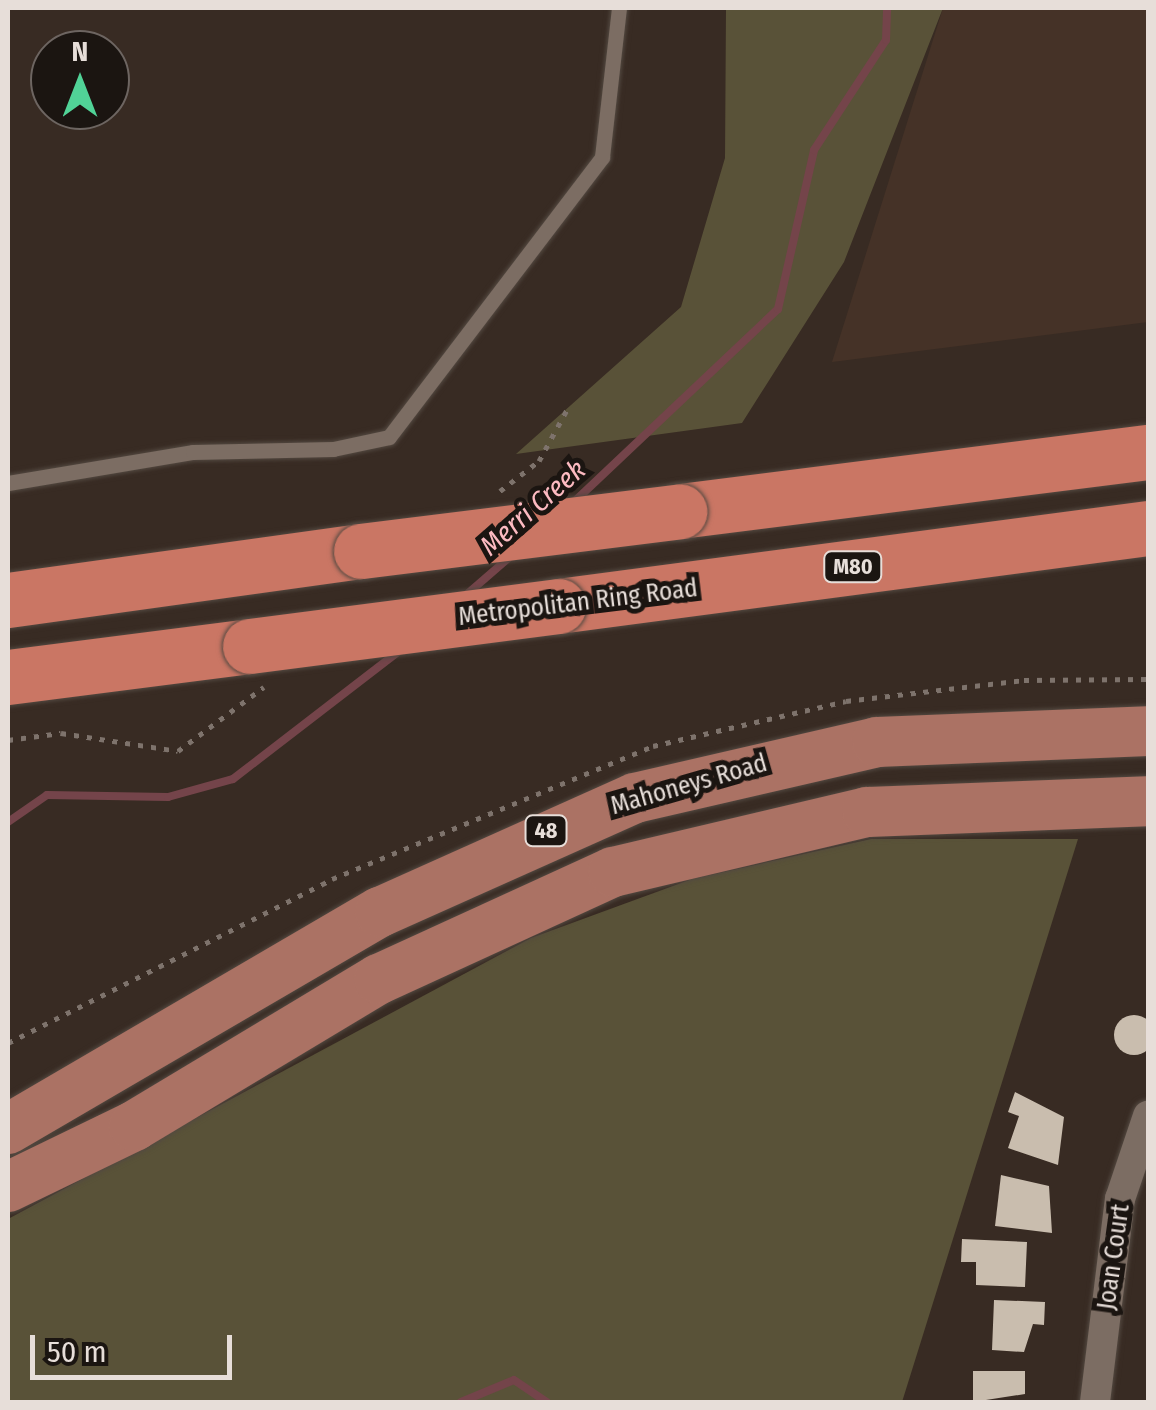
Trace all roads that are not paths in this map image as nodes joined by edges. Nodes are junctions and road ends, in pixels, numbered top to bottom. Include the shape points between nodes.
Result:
1 (619, 8) edge
2 (1148, 452) edge
3 (8, 483) edge
4 (1148, 528) edge
5 (8, 600) edge
6 (8, 677) edge
7 (1148, 731) edge
8 (1148, 802) edge
9 (1148, 1116) edge
10 (8, 1128) edge
11 (8, 1188) edge
12 (1134, 1201) edge
13 (1095, 1402) edge

1 - 3 lane via 602,157 389,437 333,449 192,452
2 - 5 highway, bridge
4 - 6 highway, Metropolitan Ring Road / M80, bridge
7 - 10 main road, Mahoneys Road / 48 via 876,742 635,798 380,912
8 - 11 main road via 867,812 614,872 432,952 134,1126
9 - 12 street, Joan Court
12 - 13 street, Joan Court

